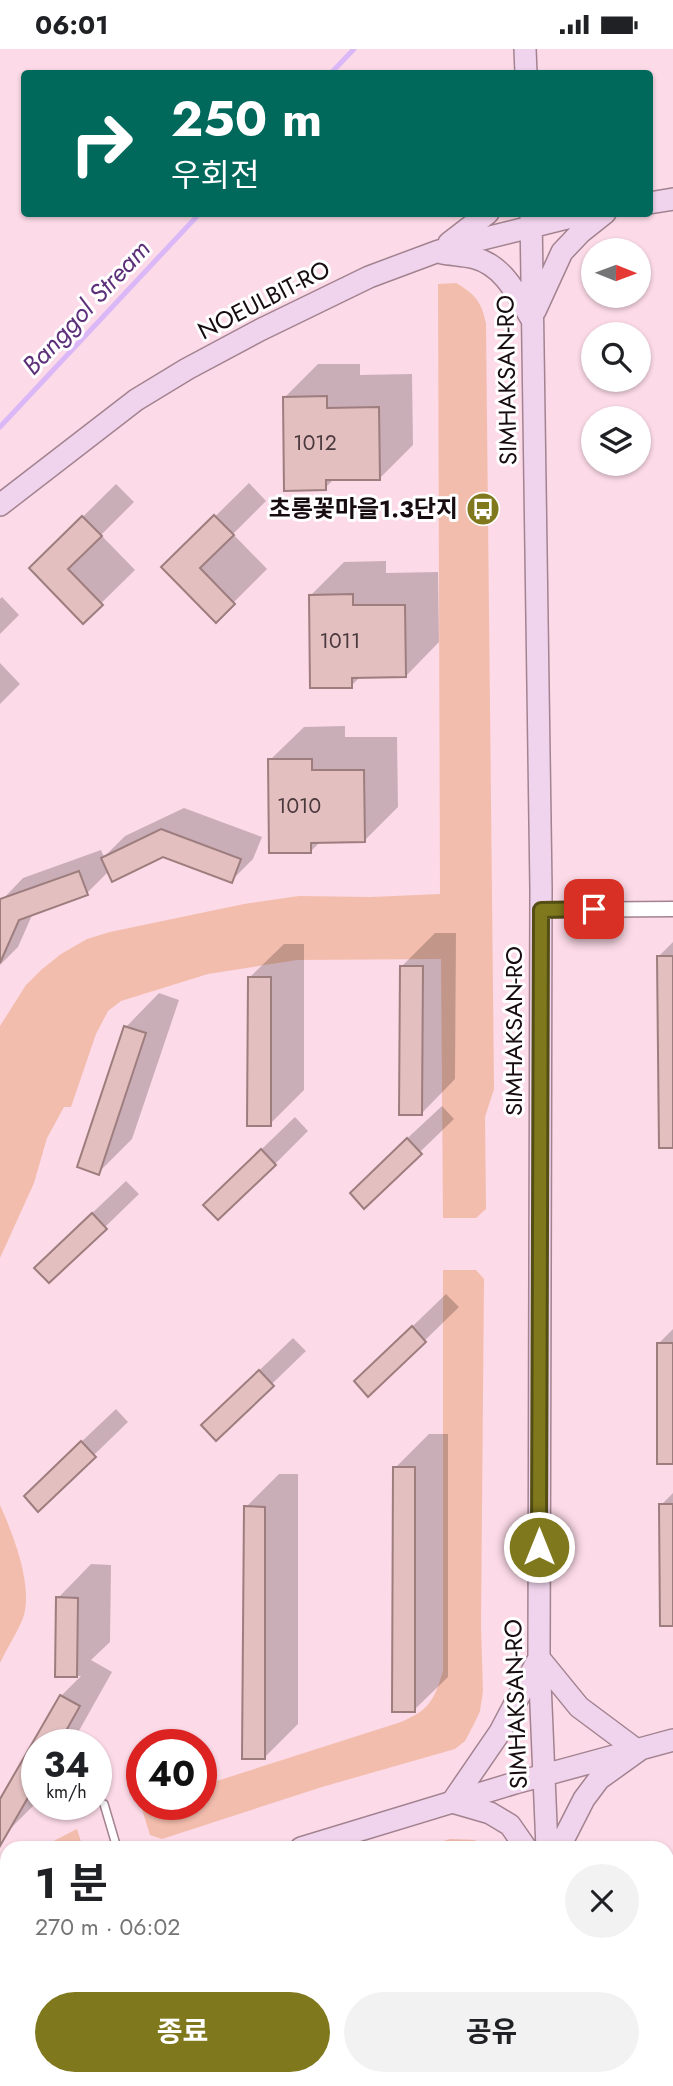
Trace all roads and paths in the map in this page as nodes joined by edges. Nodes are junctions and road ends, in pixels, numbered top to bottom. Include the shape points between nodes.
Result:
1 (525, 49) edge
2 (526, 70) edge
3 (673, 199) edge
4 (653, 202) edge
5 (483, 217) edge
6 (555, 217) edge
7 (600, 217) edge
8 (531, 220) edge
9 (436, 252) junction
10 (532, 320) junction
11 (0, 505) edge
12 (673, 909) edge
13 (541, 910) junction
14 (539, 1658) junction
15 (673, 1740) edge
16 (638, 1751) junction
17 (545, 1775) junction
18 (453, 1802) junction
19 (109, 1820) edge
20 (115, 1841) edge
21 (324, 1841) edge
22 (521, 1841) edge
23 (547, 1841) edge
24 (563, 1841) edge

1 - 2 street
3 - 4 street
5 - 9 street
6 - 8 street, NOEULBIT-RO
7 - 10 street via 562,252
8 - 9 street, NOEULBIT-RO
8 - 10 street, SIMHAKSAN-RO
9 - 10 street via 477,258 495,268 510,283
9 - 11 street, NOEULBIT-RO via 369,277 187,369 136,400
10 - 13 street, SIMHAKSAN-RO
12 - 13 street
13 - 14 street, SIMHAKSAN-RO
14 - 16 street via 579,1707
14 - 17 street, SIMHAKSAN-RO
14 - 18 street via 500,1733
15 - 16 street
16 - 17 street
16 - 24 street via 599,1779
17 - 18 street
17 - 23 street, SIMHAKSAN-RO
18 - 21 street
18 - 22 street via 490,1813 510,1825
19 - 20 lane

